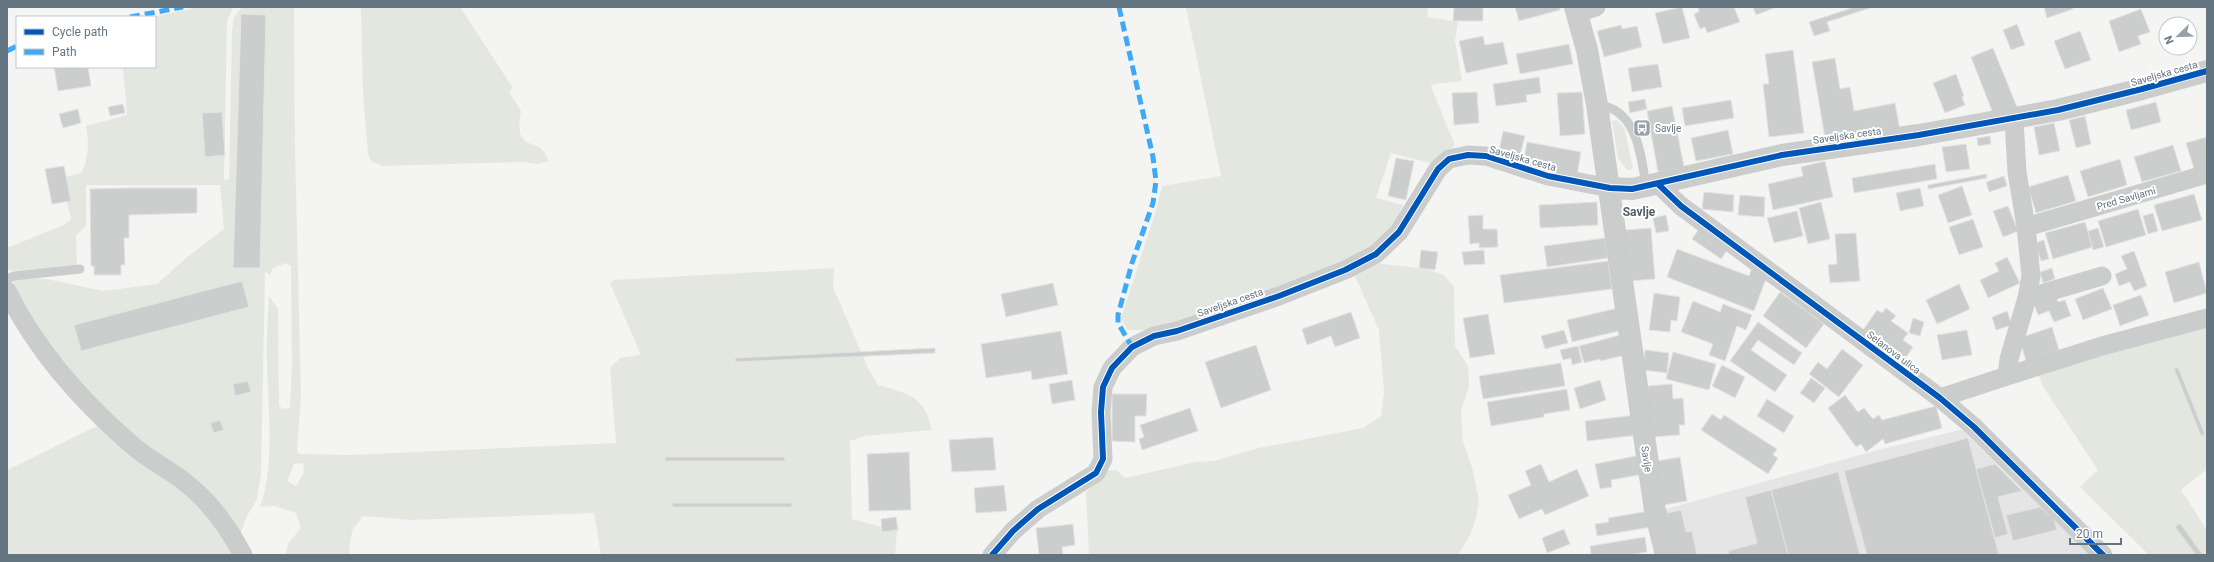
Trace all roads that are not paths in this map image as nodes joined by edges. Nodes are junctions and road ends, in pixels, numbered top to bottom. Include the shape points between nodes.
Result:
1 (1582, 9) edge
2 (2207, 71) edge
3 (1597, 105) junction
4 (2014, 119) junction
5 (2207, 174) edge
6 (1652, 185) junction
7 (1610, 188) junction
8 (2026, 227) junction
9 (80, 269) dead end
10 (2102, 276) dead end
11 (7, 279) edge
12 (7, 291) edge
13 (2027, 298) junction
14 (2207, 318) edge
15 (2006, 376) junction
16 (1940, 398) junction
17 (243, 555) edge
18 (992, 555) edge
19 (1666, 555) edge
20 (2103, 555) edge

1 - 3 street, Savlje
2 - 4 street, Saveljska cesta via 2098,101
3 - 6 lane via 1612,107 1630,126
3 - 7 street, Savlje
4 - 6 street, Saveljska cesta via 1782,155
4 - 8 street via 2017,172
5 - 8 street, Pred Savljami
6 - 7 street, Saveljska cesta via 1632,189
6 - 16 street, Selanova ulica
7 - 18 street, Saveljska cesta via 1548,176 1486,156 1468,155 1449,159 1438,169 1399,232 1376,254 1345,270 1279,296 1177,331 1154,336 1132,347 1112,368 1103,387 1103,459 1096,473 1038,509 1013,531
7 - 19 street, Savlje via 1646,449
8 - 13 street via 2031,276
9 - 11 lane via 14,276
10 - 13 street
12 - 17 street via 39,347 68,383 134,446 209,503
13 - 15 street
14 - 15 street via 2102,346
15 - 16 street
16 - 20 street, Selanova ulica via 1974,427

